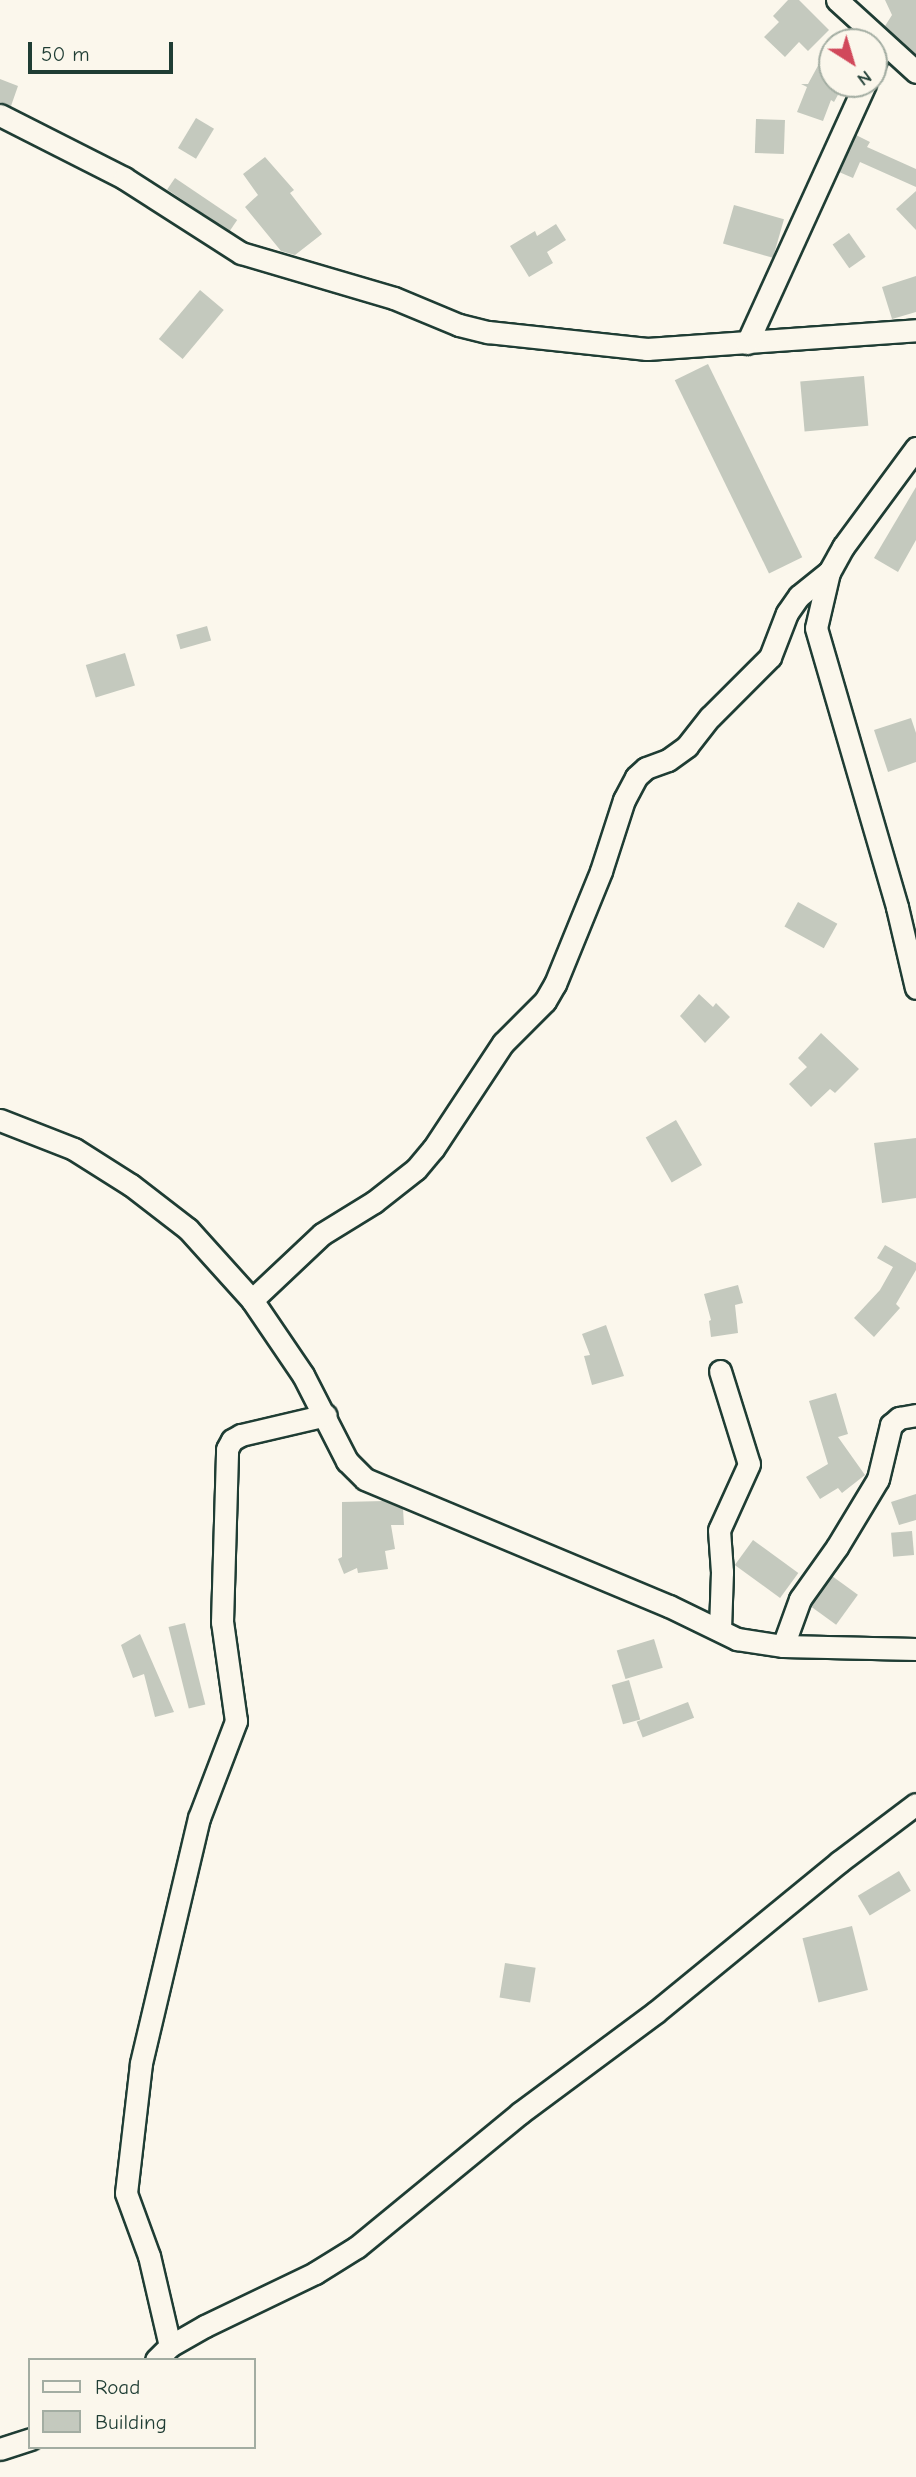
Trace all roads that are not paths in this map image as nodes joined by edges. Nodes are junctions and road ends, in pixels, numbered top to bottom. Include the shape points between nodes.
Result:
1 (837, 0) edge
2 (866, 28) edge
3 (888, 49) edge
4 (916, 72) edge
5 (859, 98) edge
6 (0, 115) edge
7 (916, 330) edge
8 (747, 343) junction
9 (916, 448) edge
10 (828, 572) junction
11 (800, 596) junction
12 (816, 628) junction
13 (916, 988) edge
14 (0, 1120) edge
15 (252, 1300) junction
16 (720, 1371) dead end
17 (326, 1415) junction
18 (916, 1415) edge
19 (720, 1630) junction
20 (783, 1646) junction
21 (916, 1649) edge
22 (916, 1804) edge
23 (163, 2353) edge
24 (28, 2440) edge
25 (0, 2449) edge

1 - 2 street
3 - 4 street
5 - 8 street
6 - 8 street via 124,178 241,253 394,298 459,325 647,349
7 - 8 street
9 - 10 street
10 - 11 street
10 - 12 street
11 - 12 street
11 - 15 street via 787,613 770,657 687,746 636,777 555,984 545,1001 503,1043 433,1149 416,1169 374,1202 322,1234
12 - 13 street
14 - 15 street via 74,1149 131,1185 188,1230
15 - 17 street
16 - 19 street via 749,1464 719,1530
17 - 19 street via 347,1461 365,1479
17 - 23 street via 240,1435 227,1449 222,1622 236,1721 199,1818 144,2049 126,2193 149,2256
18 - 20 street via 898,1418 891,1425 878,1479 800,1599
19 - 20 street via 737,1639
20 - 21 street
22 - 23 street via 656,2012 520,2113 357,2247
24 - 25 street

